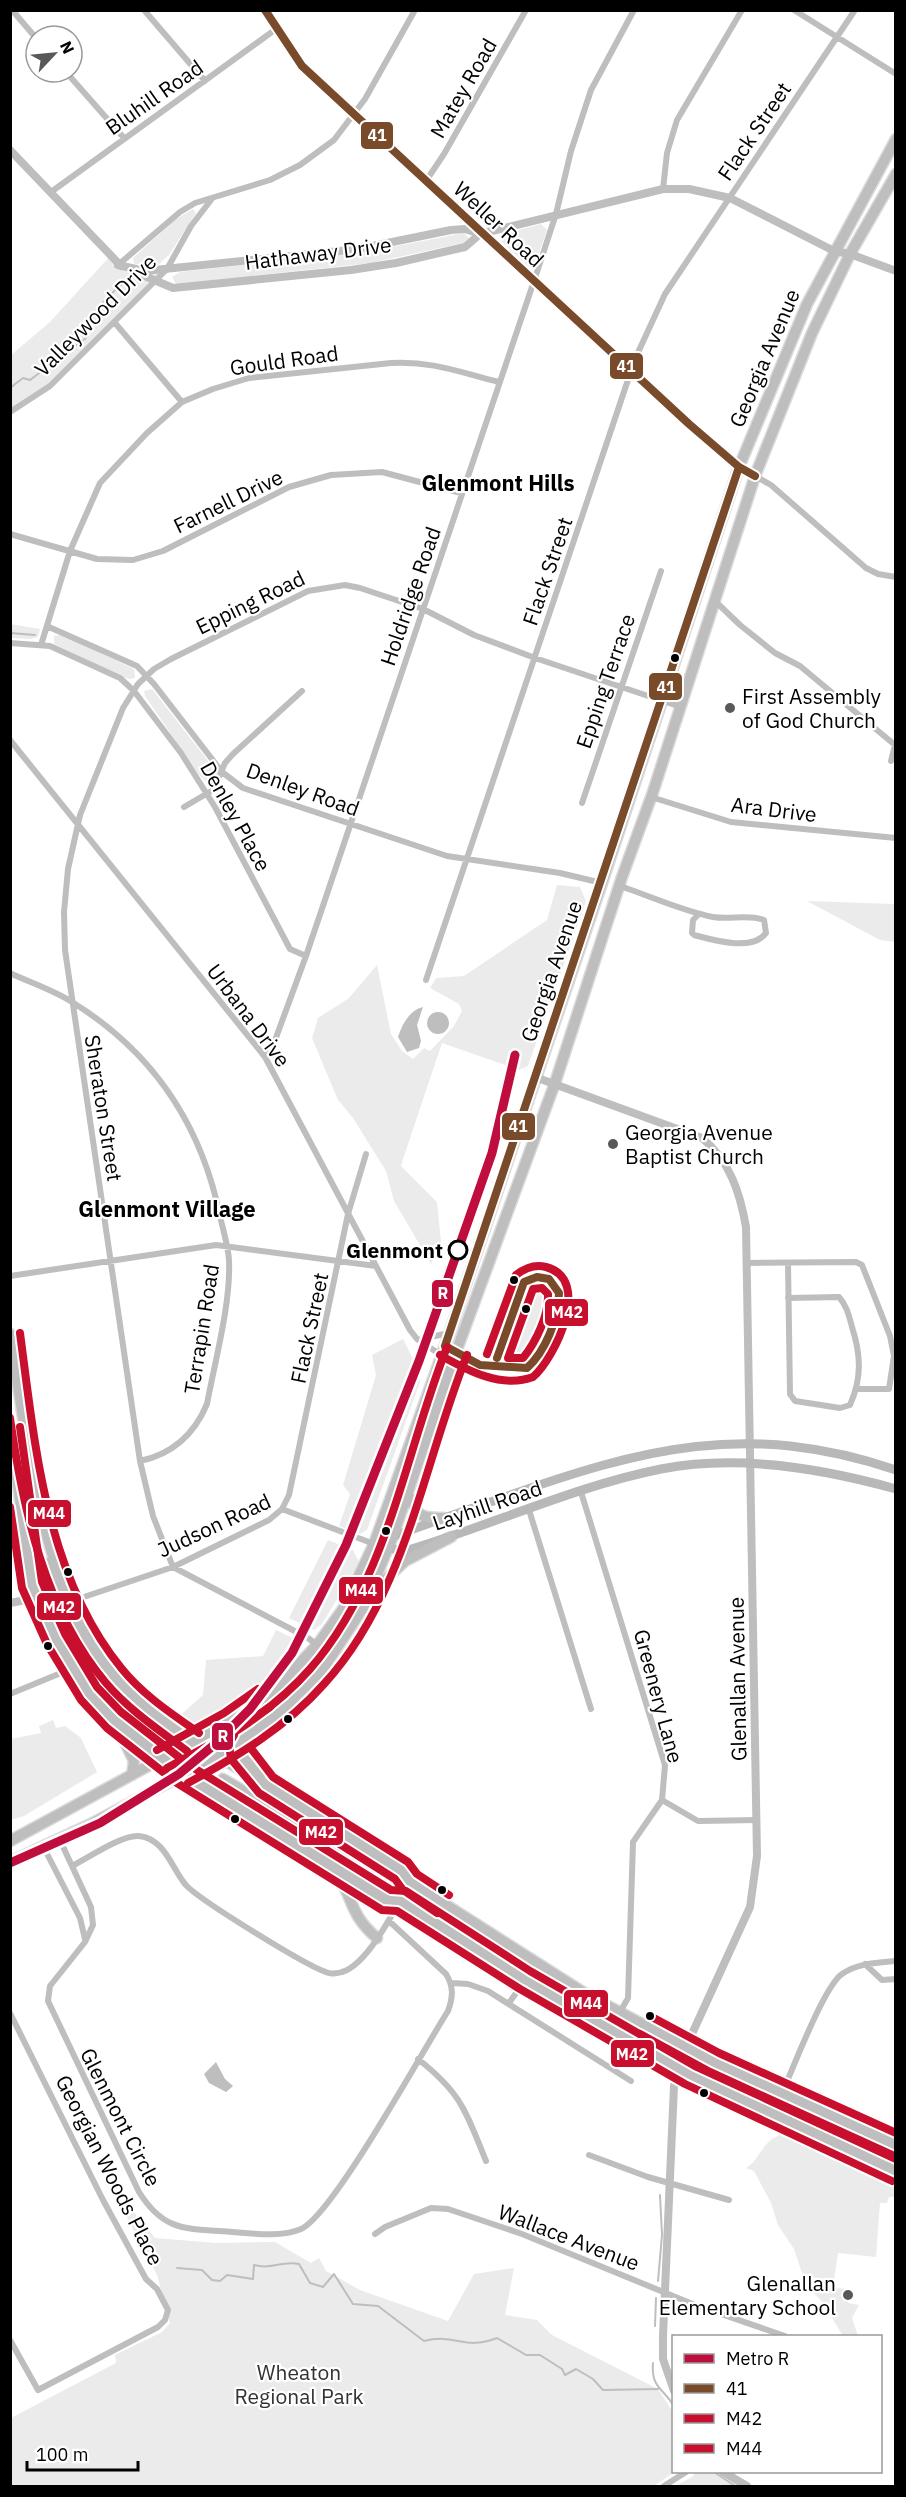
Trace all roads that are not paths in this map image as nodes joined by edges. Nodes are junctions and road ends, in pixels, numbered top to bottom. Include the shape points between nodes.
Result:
1 (12, 10) edge
2 (144, 10) edge
3 (265, 10) edge
4 (415, 10) edge
5 (526, 10) edge
6 (634, 10) edge
7 (742, 10) edge
8 (794, 10) edge
9 (855, 10) edge
10 (24, 24) edge
11 (276, 29) junction
12 (838, 36) junction
13 (896, 74) edge
14 (205, 81) junction
15 (77, 84) edge
16 (354, 116) junction
17 (124, 138) junction
18 (896, 139) edge
19 (10, 150) edge
20 (896, 174) edge
21 (426, 181) junction
22 (663, 189) junction
23 (51, 192) junction
24 (730, 198) junction
25 (211, 200) junction
26 (556, 214) junction
27 (480, 234) junction
28 (834, 251) junction
29 (850, 254) junction
30 (118, 265) junction
31 (167, 269) junction
32 (896, 271) edge
33 (534, 281) junction
34 (154, 282) junction
35 (115, 323) junction
36 (632, 370) junction
37 (499, 382) junction
38 (182, 402) junction
39 (10, 412) edge
40 (739, 466) junction
41 (755, 476) junction
42 (461, 493) junction
43 (10, 534) edge
44 (70, 551) junction
45 (661, 571) dead end
46 (896, 577) edge
47 (715, 600) junction
48 (423, 609) junction
49 (49, 627) junction
50 (10, 643) edge
51 (41, 645) junction
52 (535, 658) junction
53 (146, 675) junction
54 (620, 686) junction
55 (134, 691) junction
56 (302, 691) dead end
57 (662, 700) junction
58 (681, 707) junction
59 (10, 740) edge
60 (891, 761) dead end
61 (222, 772) junction
62 (206, 795) junction
63 (651, 797) junction
64 (582, 803) dead end
65 (184, 807) dead end
66 (351, 824) junction
67 (79, 826) junction
68 (896, 838) edge
69 (467, 861) junction
70 (602, 883) junction
71 (620, 886) junction
72 (699, 914) junction
73 (306, 956) junction
74 (10, 973) edge
75 (426, 980) dead end
76 (72, 1002) junction
77 (265, 1057) junction
78 (535, 1077) junction
79 (555, 1083) junction
80 (366, 1154) dead end
81 (348, 1214) junction
82 (227, 1246) junction
83 (111, 1261) junction
84 (340, 1261) junction
85 (747, 1263) junction
86 (788, 1263) junction
87 (376, 1266) junction
88 (10, 1276) edge
89 (788, 1299) junction
90 (449, 1333) junction
91 (10, 1334) edge
92 (417, 1339) junction
93 (893, 1344) edge
94 (441, 1355) junction
95 (857, 1389) junction
96 (892, 1390) edge
97 (10, 1426) edge
98 (750, 1442) junction
99 (140, 1461) junction
100 (750, 1464) junction
101 (896, 1470) edge
102 (34, 1487) junction
103 (896, 1489) edge
104 (407, 1492) junction
105 (581, 1492) junction
106 (282, 1509) junction
107 (529, 1510) junction
108 (444, 1518) junction
109 (393, 1536) junction
110 (451, 1538) junction
111 (374, 1544) junction
112 (388, 1549) junction
113 (173, 1567) junction
114 (370, 1595) junction
115 (36, 1598) junction
116 (11, 1602) edge
117 (69, 1602) junction
118 (318, 1644) junction
119 (333, 1657) junction
120 (73, 1668) junction
121 (10, 1694) edge
122 (591, 1709) dead end
123 (112, 1718) junction
124 (242, 1741) junction
125 (193, 1742) junction
126 (217, 1756) junction
127 (162, 1759) junction
128 (183, 1774) junction
129 (132, 1775) junction
130 (266, 1785) junction
131 (662, 1800) junction
132 (757, 1820) junction
133 (59, 1838) junction
134 (10, 1841) edge
135 (43, 1846) junction
136 (317, 1856) junction
137 (10, 1862) edge
138 (72, 1866) junction
139 (410, 1882) junction
140 (400, 1900) junction
141 (388, 1921) junction
142 (377, 1938) junction
143 (85, 1942) junction
144 (896, 1961) edge
145 (865, 1964) junction
146 (896, 1979) edge
147 (525, 1980) junction
148 (452, 1983) junction
149 (509, 2003) junction
150 (620, 2012) junction
151 (10, 2013) edge
152 (686, 2047) junction
153 (418, 2059) junction
154 (678, 2068) junction
155 (631, 2080) dead end
156 (782, 2093) junction
157 (896, 2145) edge
158 (589, 2155) dead end
159 (486, 2161) dead end
160 (896, 2171) edge
161 (670, 2182) junction
162 (729, 2200) dead end
163 (375, 2234) dead end
164 (665, 2293) junction
165 (779, 2335) edge
166 (10, 2340) edge
167 (672, 2385) edge
168 (685, 2473) edge
169 (725, 2473) edge
170 (664, 2487) edge
171 (747, 2487) edge

1 - 10 street
2 - 14 street
3 - 11 street, Weller Road
4 - 16 street, Valleywood Drive
5 - 21 street, Matey Road
6 - 26 street, Holdridge Road via 591,90 570,151
7 - 22 street via 677,120
8 - 12 street
9 - 12 street, Flack Street
11 - 14 street, Bluhill Road
11 - 16 street, Weller Road via 302,66
12 - 13 street
12 - 24 street, Flack Street
14 - 17 street, Bluhill Road
15 - 17 street
16 - 21 street, Weller Road
16 - 25 street, Valleywood Drive via 334,140 300,165
17 - 23 street, Bluhill Road
18 - 28 main road, Georgia Avenue
19 - 23 street
20 - 29 main road, Georgia Avenue
21 - 27 street, Weller Road
22 - 24 street, Hathaway Drive via 689,189
22 - 26 street, Hathaway Drive
23 - 30 street
24 - 28 street, Hathaway Drive
24 - 36 street, Flack Street via 665,294
25 - 30 street, Valleywood Drive via 180,212
25 - 31 street, Valleywood Drive
26 - 27 street, Hathaway Drive
26 - 33 street, Holdridge Road
27 - 31 street, Hathaway Drive via 452,230 358,249
27 - 33 street, Weller Road
27 - 34 street, Hathaway Drive via 465,247 396,263 173,288
28 - 29 street, Hathaway Drive
28 - 40 main road, Georgia Avenue via 769,390
29 - 32 street, Hathaway Drive
29 - 41 main road, Georgia Avenue via 812,333
30 - 31 street, Hathaway Drive via 145,271
30 - 34 street, Hathaway Drive
31 - 34 street, Valleywood Drive
33 - 36 street, Weller Road
33 - 37 street, Holdridge Road
34 - 35 street, Valleywood Drive
35 - 38 street
35 - 39 street, Valleywood Drive via 50,386
36 - 40 street, Weller Road
36 - 52 street, Flack Street
37 - 38 street, Gould Road via 443,365 414,362 249,378
37 - 42 street, Holdridge Road
38 - 44 street, Gould Road via 100,483
40 - 41 street, Weller Road
40 - 57 main road, Georgia Avenue
41 - 46 street, Weller Road via 771,485 866,568
41 - 47 main road, Georgia Avenue
42 - 44 street, Farnell Drive via 382,472 331,475 289,487 153,555 117,561
42 - 48 street, Holdridge Road
43 - 44 street, Farnell Drive
44 - 49 street, Gould Road
45 - 54 street, Epping Terrace
47 - 58 main road, Georgia Avenue
47 - 60 street via 740,625 775,653 800,666 895,745
48 - 52 street, Epping Road via 474,635
48 - 53 street, Epping Road via 360,588 324,586 290,598
48 - 66 street, Holdridge Road
49 - 51 street, Gould Road
49 - 53 street, Denley Road via 109,652
50 - 51 street
51 - 55 street via 105,670
52 - 54 street, Epping Road
52 - 69 street, Flack Street
53 - 55 street, Epping Road
53 - 61 street, Denley Road
54 - 57 street, Epping Road
54 - 64 street, Epping Terrace
55 - 62 street, Denley Place via 181,753
55 - 67 street, Sheraton Street via 123,708
56 - 61 street via 233,754
57 - 58 street, Epping Road
57 - 70 main road, Georgia Avenue
58 - 63 main road, Georgia Avenue
59 - 67 street, Urbana Drive
61 - 62 street
61 - 66 street, Denley Road via 243,788
62 - 65 street
62 - 73 street, Denley Place via 281,934 291,949
63 - 68 street, Ara Drive via 731,822
63 - 71 main road, Georgia Avenue
66 - 69 street, Denley Road
66 - 73 street, Holdridge Road
67 - 76 street, Sheraton Street via 68,869 64,912
67 - 77 street, Urbana Drive
69 - 70 street, Denley Road via 560,873
69 - 75 street, Flack Street
70 - 78 main road, Georgia Avenue
71 - 72 street
71 - 79 main road, Georgia Avenue
72 - 72 street via 757,917 764,920 766,933 756,941 737,942 694,935 693,920
73 - 77 street, Holdridge Road via 274,1043
74 - 76 street, Terrapin Road
76 - 82 street, Terrapin Road via 130,1045 183,1112 214,1185
76 - 83 street, Sheraton Street
77 - 81 street, Urbana Drive
78 - 79 street, Glenallan Avenue
78 - 90 main road, Georgia Avenue
79 - 85 street, Glenallan Avenue via 681,1129 714,1148 728,1169 742,1205
79 - 104 main road, Georgia Avenue
80 - 81 street, Flack Street
81 - 84 street, Flack Street
81 - 87 street, Urbana Drive
82 - 83 street
82 - 84 street
82 - 99 street, Terrapin Road via 229,1283 207,1404 182,1442
83 - 88 street
83 - 99 street, Sheraton Street
84 - 87 street
84 - 106 street, Flack Street via 296,1466
85 - 86 street
85 - 98 street, Glenallan Avenue
86 - 89 street
86 - 93 street via 862,1265
87 - 92 street, Urbana Drive
89 - 95 street via 839,1297 845,1304 860,1355
89 - 95 street via 790,1394 795,1401 840,1408 850,1405
90 - 92 street
90 - 94 main road, Georgia Avenue
91 - 102 main road
92 - 94 street, Urbana Drive
93 - 96 street
94 - 111 main road, Georgia Avenue
95 - 96 street
97 - 102 main road via 33,1554 49,1606 88,1679 124,1720 153,1737 111,1690 69,1624 51,1580
97 - 115 main road via 28,1566
98 - 100 street, Glenallan Avenue
98 - 101 main road, Layhill Road via 828,1452
98 - 108 main road, Layhill Road via 653,1451 575,1472
99 - 113 street, Sheraton Street via 153,1516
100 - 103 main road, Layhill Road via 794,1466
100 - 105 main road, Layhill Road via 663,1468
100 - 132 street, Glenallan Avenue
102 - 117 main road via 52,1558
104 - 108 main road via 420,1515 426,1519
104 - 109 main road, Georgia Avenue
105 - 107 main road, Layhill Road
105 - 131 street, Greenery Lane via 665,1765
106 - 111 street, Judson Road
106 - 113 street, Judson Road via 269,1520
107 - 110 main road, Layhill Road
107 - 122 street
108 - 109 main road, Layhill Road
109 - 111 main road, Layhill Road
109 - 112 main road, Georgia Avenue
110 - 112 main road, Layhill Road via 405,1551
110 - 114 main road via 405,1561
111 - 112 main road, Layhill Road
111 - 118 main road, Georgia Avenue via 343,1609
112 - 114 main road, Georgia Avenue
113 - 117 street, Judson Road
113 - 118 street
114 - 119 main road, Georgia Avenue
115 - 116 street
115 - 120 main road
117 - 125 main road via 92,1646 113,1675 152,1713
118 - 119 street
118 - 125 main road, Georgia Avenue via 273,1691 240,1716
119 - 124 main road, Georgia Avenue via 281,1711
120 - 121 street
120 - 123 main road
123 - 127 main road
123 - 129 main road via 131,1751
124 - 126 main road, Georgia Avenue
124 - 130 main road via 238,1745 242,1755
125 - 126 main road
125 - 127 main road, Georgia Avenue
126 - 128 main road, Georgia Avenue
126 - 130 main road
127 - 128 main road
127 - 129 main road, Georgia Avenue
128 - 133 main road, Georgia Avenue
128 - 136 main road
129 - 134 main road, Georgia Avenue
130 - 139 main road via 402,1871
131 - 132 street via 698,1821
131 - 150 street, Greenery Lane via 633,1842 628,1998
132 - 152 street, Glenallan Avenue via 758,1856 750,1907
133 - 135 main road, Georgia Avenue
133 - 138 street, Glenmont Circle
135 - 137 main road, Georgia Avenue
135 - 143 street via 80,1918
136 - 140 main road via 388,1901
136 - 142 main road via 339,1876 355,1915
138 - 142 street via 128,1837 149,1839 164,1851 191,1891 330,1974 356,1965
138 - 143 street, Glenmont Circle via 93,1912 93,1924
139 - 140 street
139 - 140 main road via 393,1878 221,1782
139 - 150 main road via 564,1982
140 - 141 street
140 - 147 main road
141 - 142 street
141 - 148 street via 423,1950
143 - 153 street, Glenmont Circle via 50,1986 48,2001 139,2192 159,2218 172,2226 279,2233 301,2229 316,2217 341,2184
144 - 145 street
145 - 146 street via 882,1980
145 - 156 street via 840,1975 833,1983
147 - 149 street
147 - 154 main road
148 - 149 street via 477,1986
148 - 153 street, Glenmont Circle via 448,2011
149 - 155 street
150 - 152 main road
151 - 166 street, Georgian Woods Place via 103,2200 168,2310 158,2327 38,2390
152 - 154 street, Glenallan Avenue
152 - 156 main road
153 - 159 street via 458,2096
154 - 160 main road
154 - 161 street, Glenallan Avenue
156 - 157 main road
158 - 161 street
161 - 162 street
161 - 164 street, Glenallan Avenue
163 - 164 street, Wallace Avenue via 431,2208 448,2209 522,2234
164 - 165 street, Wallace Avenue
164 - 167 street, Glenallan Avenue via 663,2359
168 - 170 street
169 - 171 street

